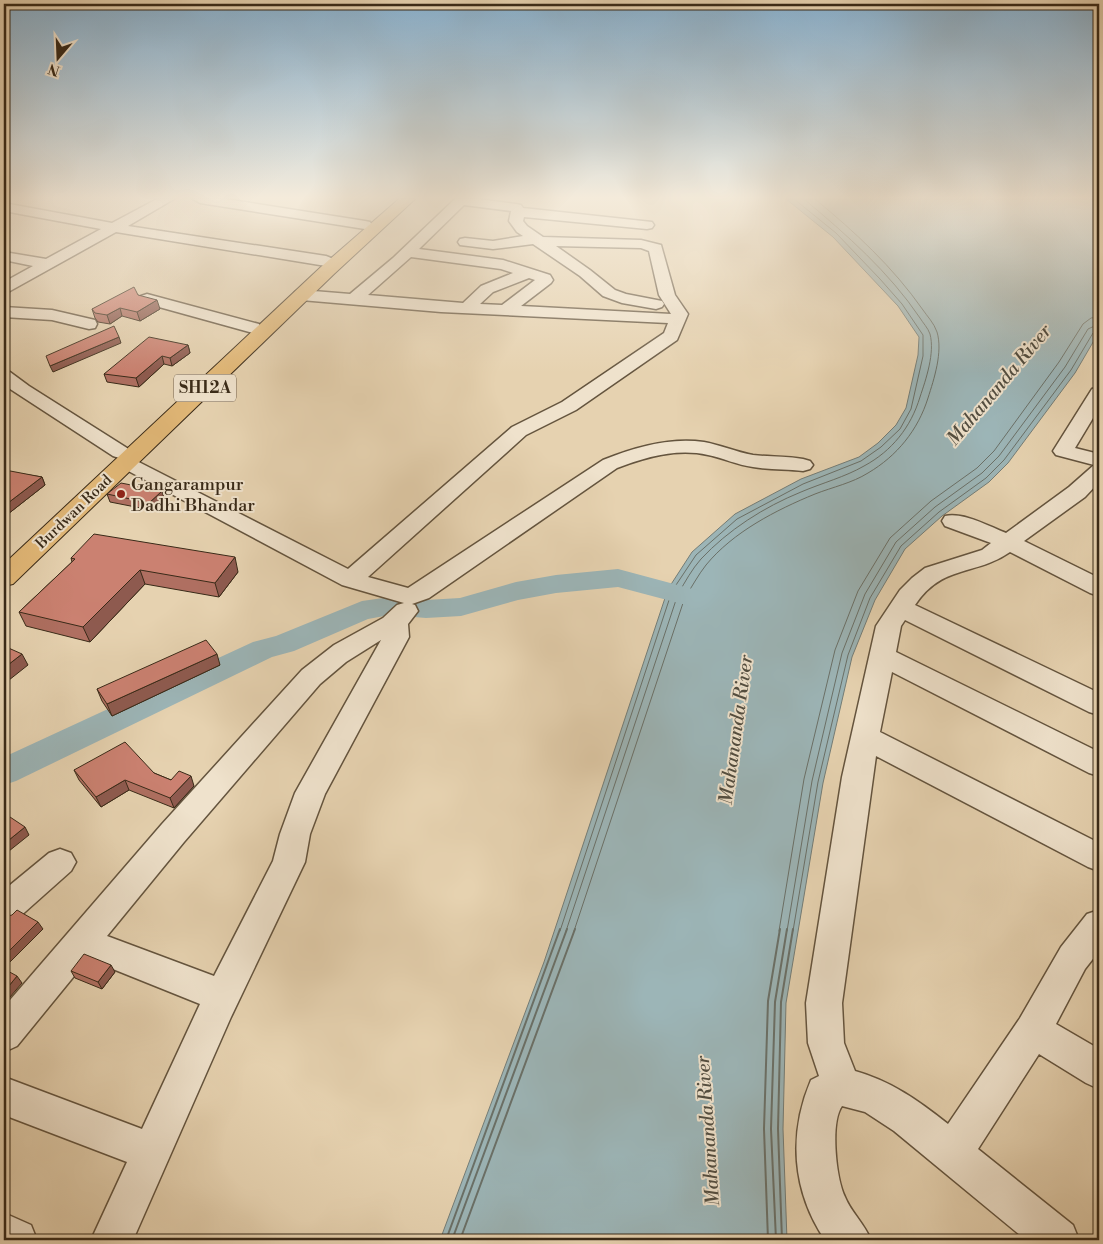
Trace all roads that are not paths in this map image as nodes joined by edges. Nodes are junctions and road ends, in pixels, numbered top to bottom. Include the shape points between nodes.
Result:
1 (10, 257) edge
2 (61, 257) edge
3 (301, 257) edge
4 (331, 257) edge
5 (338, 257) edge
6 (402, 257) edge
7 (445, 257) edge
8 (560, 257) edge
9 (574, 257) edge
10 (658, 257) edge
11 (326, 261) junction
12 (566, 261) junction
13 (48, 264) junction
14 (530, 272) junction
15 (4, 288) edge
16 (301, 295) junction
17 (354, 298) junction
18 (147, 299) edge
19 (468, 307) junction
20 (506, 309) junction
21 (4, 312) edge
22 (677, 312) junction
23 (89, 324) dead end
24 (253, 328) junction
25 (4, 376) edge
26 (22, 390) junction
27 (1099, 393) edge
28 (4, 402) edge
29 (123, 457) junction
30 (1099, 460) edge
31 (803, 465) dead end
32 (1099, 470) edge
33 (1078, 492) junction
34 (1099, 494) edge
35 (62, 514) junction
36 (953, 520) dead end
37 (1009, 542) junction
38 (4, 559) edge
39 (4, 578) edge
40 (350, 580) junction
41 (1099, 588) edge
42 (901, 608) junction
43 (405, 609) junction
44 (882, 656) junction
45 (1099, 705) edge
46 (865, 737) junction
47 (1099, 765) edge
48 (1099, 858) edge
49 (60, 862) dead end
50 (4, 910) edge
51 (1099, 925) edge
52 (83, 942) junction
53 (223, 996) junction
54 (1033, 1030) junction
55 (4, 1034) edge
56 (1099, 1070) edge
57 (842, 1087) junction
58 (4, 1096) edge
59 (152, 1152) junction
60 (952, 1153) junction
61 (4, 1234) edge
62 (16, 1240) edge
63 (112, 1240) edge
64 (850, 1240) edge
65 (1058, 1240) edge

1 - 13 street
2 - 13 street
3 - 11 street
4 - 11 main road, Burdwan Road / SH12A
5 - 16 main road, Burdwan Road / SH12A
6 - 17 street
7 - 14 street
8 - 12 street
9 - 12 street
10 - 22 street via 667,295
11 - 24 main road, Burdwan Road / SH12A
12 - 22 street via 615,296
13 - 15 street
14 - 19 street via 487,290
14 - 20 street via 546,279
16 - 17 street
16 - 29 main road, Burdwan Road / SH12A
17 - 19 street
18 - 24 street
19 - 20 street
20 - 22 street
21 - 23 street via 52,315
22 - 40 street via 671,336 568,406 519,432
24 - 29 main road, Burdwan Road / SH12A
25 - 26 street
26 - 28 street
26 - 29 street
27 - 30 street via 1064,451
29 - 35 main road, Burdwan Road / SH12A
29 - 40 street
31 - 43 street via 756,461 686,446 660,448 625,458 610,464 420,592
32 - 33 street
33 - 34 street
33 - 37 street
35 - 38 main road, Burdwan Road / SH12A
35 - 39 main road, Burdwan Road / SH12A
36 - 37 street
37 - 41 street
37 - 42 street via 990,555 933,574 920,584
40 - 43 street
42 - 44 street via 889,626
42 - 45 street
43 - 52 street via 311,677 173,833
43 - 53 street via 396,637 310,793 289,862
44 - 46 street
44 - 47 street
46 - 48 street
46 - 57 street via 824,1003 826,1043
49 - 50 street
51 - 54 street via 1073,958
52 - 53 street
52 - 55 street
53 - 59 street
54 - 56 street
54 - 60 street
57 - 60 street via 873,1095 908,1117
57 - 64 street via 824,1093 815,1160 827,1207
58 - 59 street
59 - 63 street
60 - 65 street
61 - 62 street

